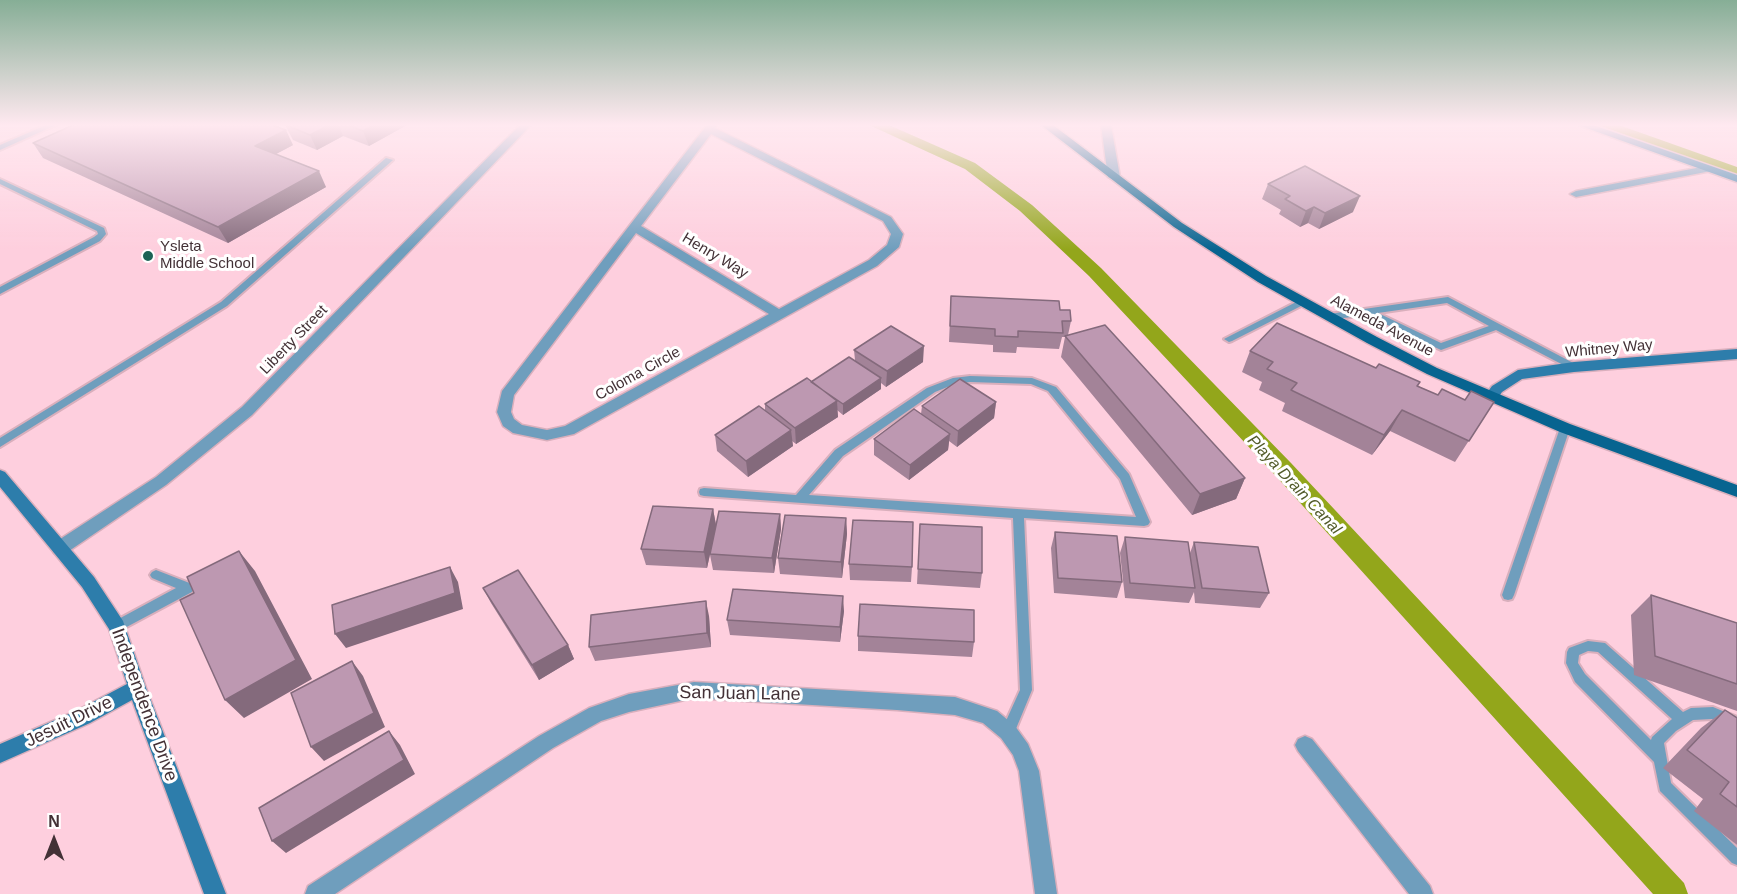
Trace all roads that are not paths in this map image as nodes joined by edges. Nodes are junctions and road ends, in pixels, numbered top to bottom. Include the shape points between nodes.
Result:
1 (381, 167) edge
2 (485, 167) edge
3 (680, 167) edge
4 (788, 167) edge
5 (1101, 167) edge
6 (1112, 167) edge
7 (1701, 167) edge
8 (1707, 169) junction
9 (1114, 177) junction
10 (1737, 179) edge
11 (0, 181) edge
12 (1576, 194) dead end
13 (634, 227) junction
14 (0, 291) edge
15 (1302, 302) junction
16 (1368, 312) junction
17 (778, 314) junction
18 (1329, 317) junction
19 (1497, 326) junction
20 (1229, 339) dead end
21 (1737, 354) edge
22 (1574, 367) junction
23 (1491, 397) junction
24 (1565, 428) junction
25 (0, 443) edge
26 (0, 476) edge
27 (1737, 491) edge
28 (704, 492) dead end
29 (799, 499) junction
30 (1018, 514) junction
31 (60, 548) junction
32 (156, 575) dead end
33 (1508, 595) dead end
34 (117, 626) junction
35 (137, 688) junction
36 (1682, 720) junction
37 (1737, 724) edge
38 (1008, 732) junction
39 (1305, 745) dead end
40 (0, 754) edge
41 (1658, 757) junction
42 (1737, 858) edge
43 (215, 894) edge
44 (316, 894) edge
45 (1046, 894) edge
46 (1422, 894) edge

1 - 25 lane via 224,304
2 - 31 street, Liberty Street via 248,411 161,481
3 - 13 street, Coloma Circle
4 - 17 street, Coloma Circle via 881,215 897,234 893,247 873,262
5 - 9 main road, Alameda Avenue
6 - 9 street
7 - 8 street
8 - 10 street
8 - 12 street
9 - 15 main road, Alameda Avenue via 1186,230
11 - 14 lane via 101,230 102,234
13 - 17 street, Henry Way
13 - 17 street, Coloma Circle via 507,394 504,412 508,422 518,429 546,435 569,430
15 - 18 main road, Alameda Avenue
15 - 20 lane
16 - 18 lane
16 - 19 lane via 1448,300
16 - 19 lane via 1441,347
18 - 23 main road, Alameda Avenue
19 - 22 lane
21 - 22 street, Whitney Way
22 - 23 street, Whitney Way via 1518,375
23 - 24 main road, Alameda Avenue
24 - 27 main road, Alameda Avenue
24 - 33 lane
26 - 31 street, Independence Drive
28 - 29 lane
29 - 30 lane
29 - 30 lane via 839,453 931,390 970,379 1032,381 1052,389 1125,477 1144,522
30 - 38 lane via 1026,690
31 - 34 street, Independence Drive
32 - 34 lane via 188,588
34 - 35 street, Independence Drive
35 - 40 street, Jesuit Drive
35 - 43 street, Independence Drive
36 - 37 lane via 1691,714 1713,713
36 - 41 lane via 1657,741
36 - 41 lane via 1601,647 1588,646 1573,652 1572,663 1580,678
38 - 44 street, San Juan Lane via 983,714 955,706 783,693 694,690 661,695 596,714 546,742
38 - 45 street, San Juan Lane via 1029,771
39 - 46 street
41 - 42 lane via 1665,786

